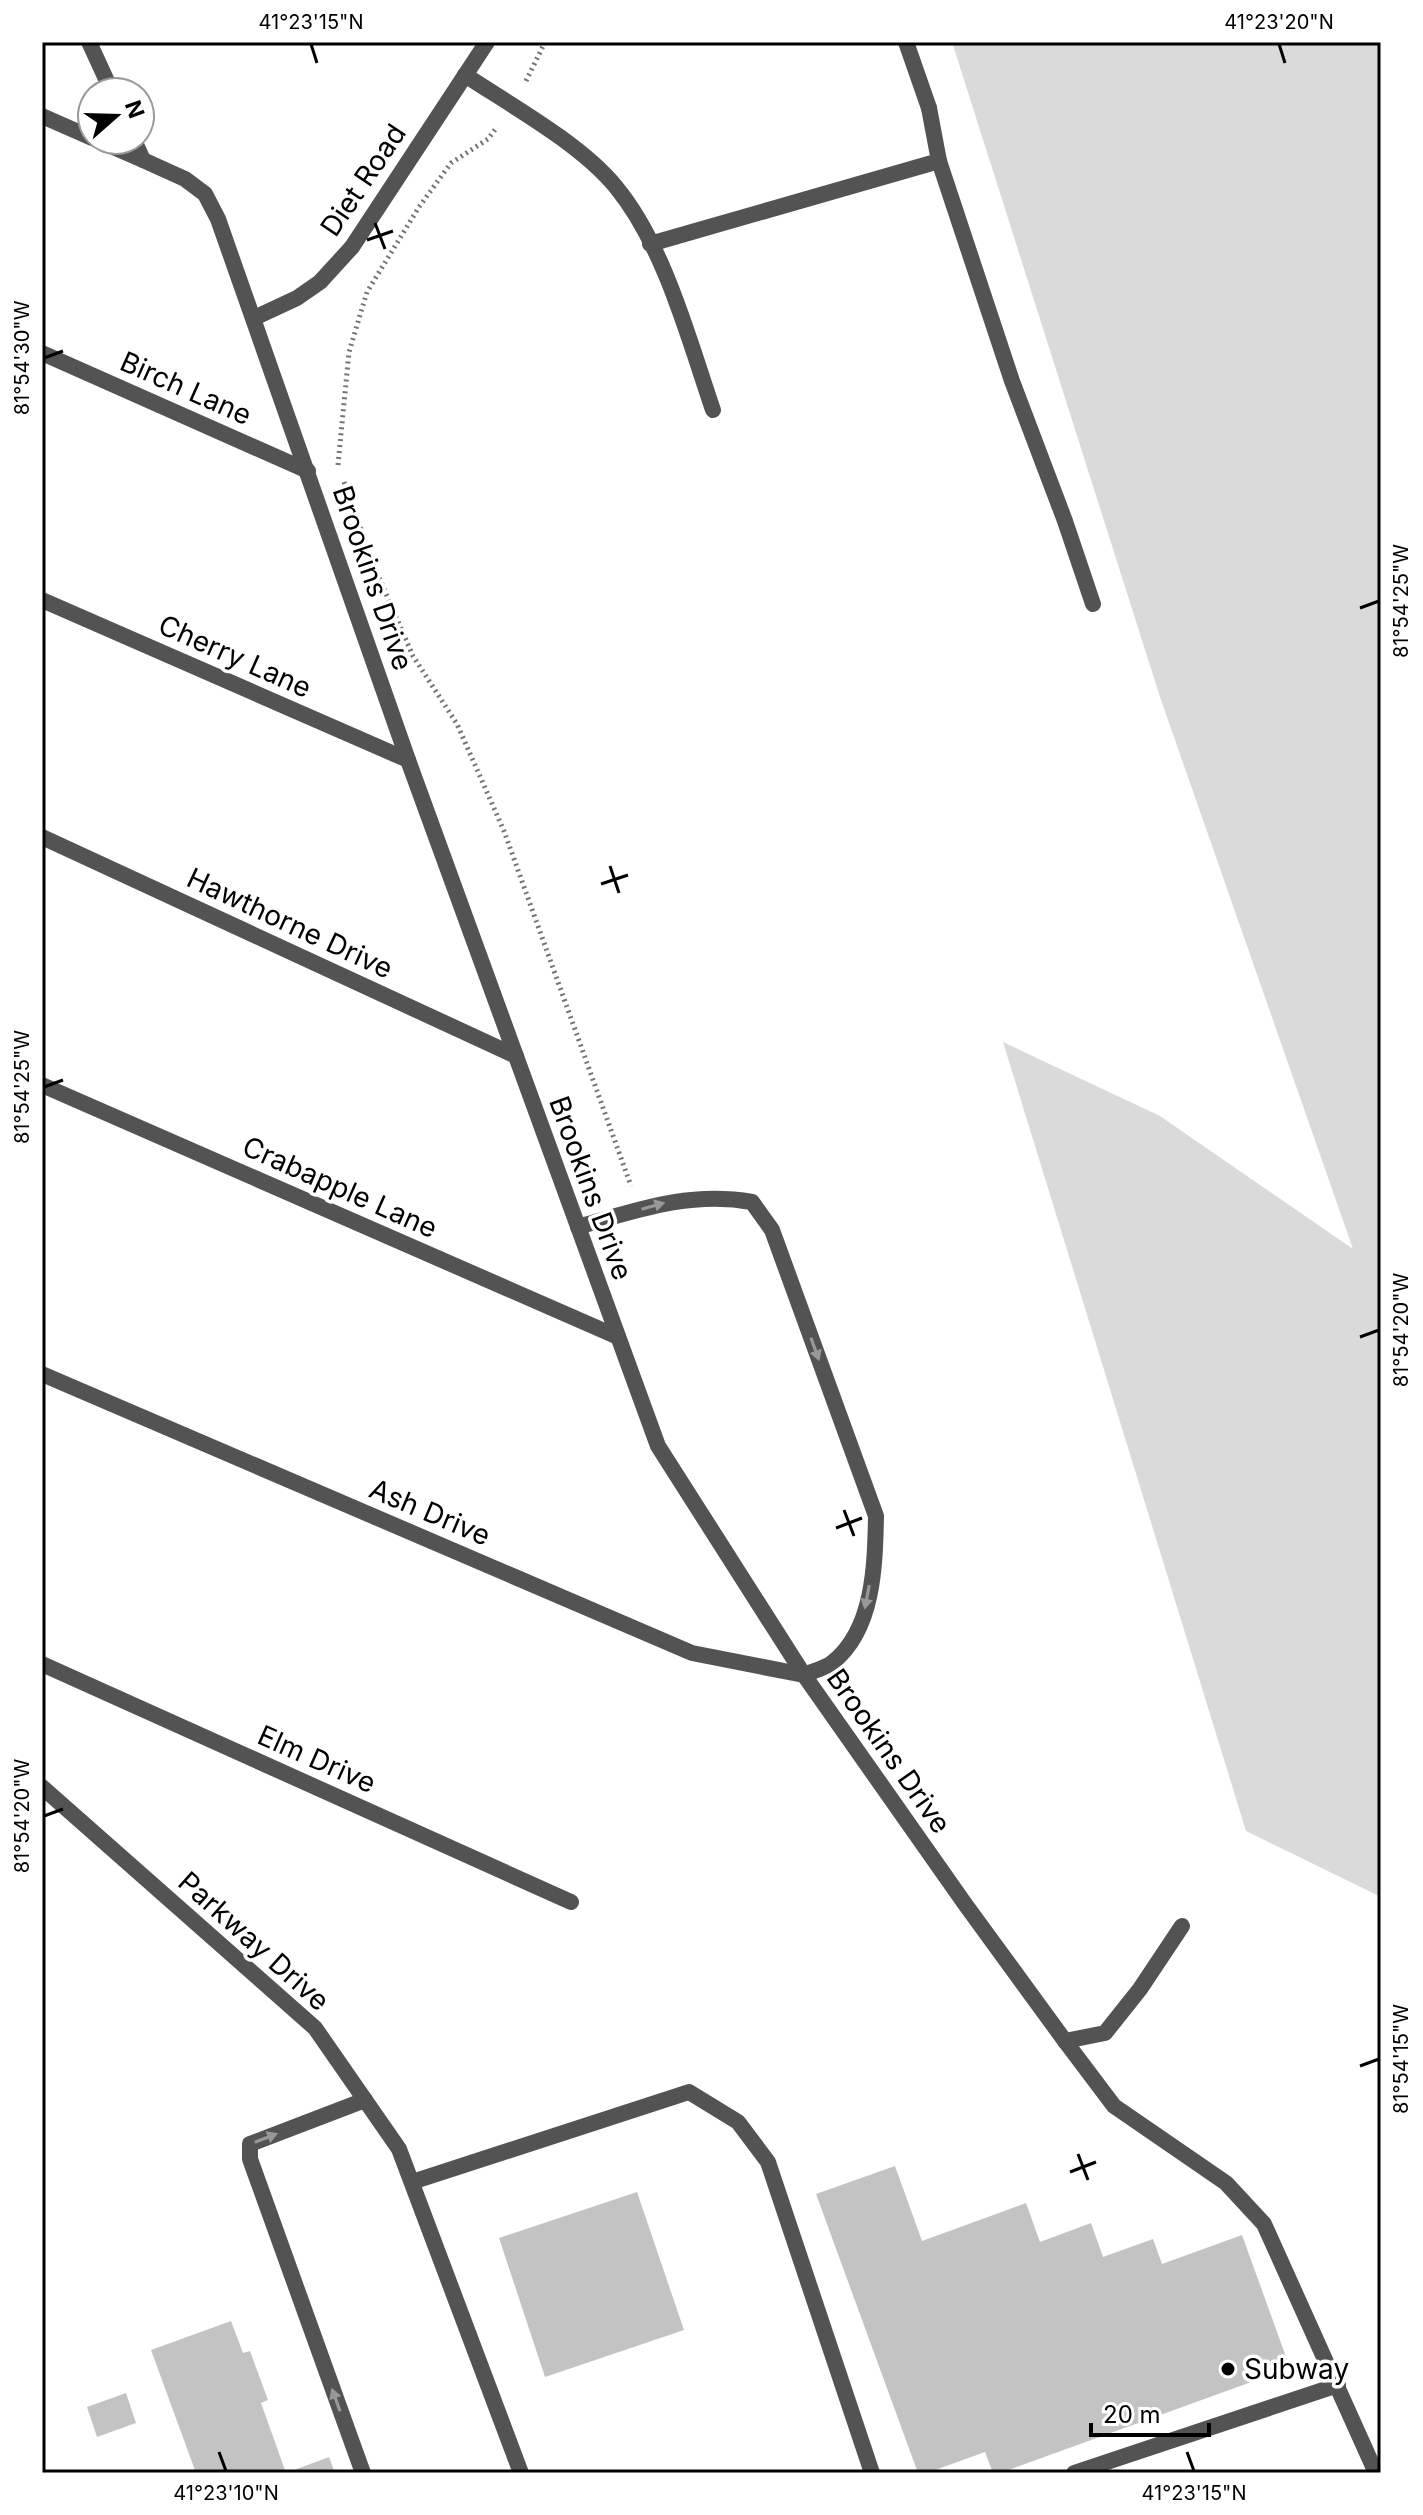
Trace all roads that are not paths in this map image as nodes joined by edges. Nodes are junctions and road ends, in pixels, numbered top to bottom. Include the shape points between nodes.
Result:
1 (89, 42) edge
2 (487, 42) edge
3 (906, 42) edge
4 (465, 75) junction
5 (105, 76) edge
6 (42, 116) edge
7 (76, 131) edge
8 (134, 156) edge
9 (141, 156) edge
10 (143, 160) junction
11 (939, 161) junction
12 (650, 244) junction
13 (254, 318) junction
14 (42, 353) edge
15 (713, 410) dead end
16 (308, 471) junction
17 (42, 600) edge
18 (1093, 604) dead end
19 (408, 760) junction
20 (42, 837) edge
21 (516, 1056) junction
22 (42, 1085) edge
23 (578, 1227) junction
24 (618, 1337) junction
25 (42, 1374) edge
26 (42, 1664) edge
27 (804, 1675) junction
28 (42, 1787) edge
29 (571, 1902) dead end
30 (1182, 1926) dead end
31 (1065, 2041) junction
32 (365, 2100) junction
33 (412, 2182) junction
34 (1338, 2385) junction
35 (363, 2473) edge
36 (521, 2473) edge
37 (872, 2473) edge
38 (1074, 2473) edge
39 (1376, 2473) edge

1 - 5 street
2 - 4 street, Diet Road
3 - 11 street via 929,108
4 - 12 street via 585,157 616,187
4 - 13 street, Diet Road via 352,247 320,282
6 - 7 street, Brookins Drive
8 - 10 street, Brookins Drive
9 - 10 street
10 - 13 street, Brookins Drive via 205,194
11 - 12 street
11 - 18 street
12 - 15 street
13 - 16 street, Brookins Drive
14 - 16 street, Birch Lane
16 - 19 street, Brookins Drive
17 - 19 street, Cherry Lane
19 - 21 street, Brookins Drive
20 - 21 street, Hawthorne Drive
21 - 23 street, Brookins Drive
22 - 24 street, Crabapple Lane
23 - 24 street, Brookins Drive
23 -> 27 street via 664,1202 722,1197 752,1202 772,1230 876,1516 875,1557 861,1628 832,1663
24 - 27 street, Brookins Drive via 658,1446
25 - 27 street, Ash Drive via 692,1653
26 - 29 street, Elm Drive
27 - 31 street, Brookins Drive
28 - 32 street, Parkway Drive via 315,2028
30 - 31 street via 1105,2033
31 - 34 street, Brookins Drive via 1114,2106 1226,2183 1264,2224
32 - 33 street, Parkway Drive via 399,2149
35 -> 32 street via 250,2159 250,2144
33 - 36 street, Parkway Drive
33 - 37 street via 689,2092 738,2122 768,2162
34 - 38 street
34 - 39 street, Brookins Drive

